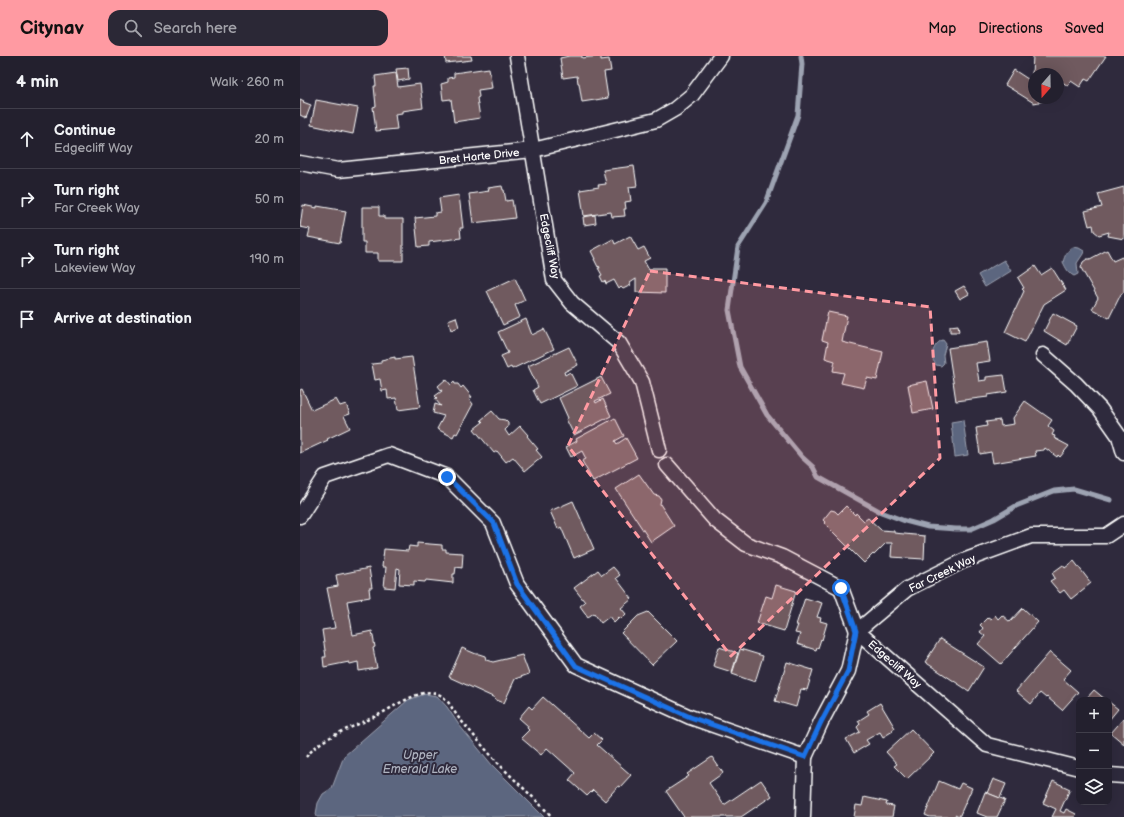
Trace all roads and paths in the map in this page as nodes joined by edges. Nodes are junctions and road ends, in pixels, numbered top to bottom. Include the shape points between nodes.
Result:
1 (516, 56) edge
2 (721, 56) edge
3 (532, 150) junction
4 (300, 164) edge
5 (1043, 355) dead end
6 (659, 450) dead end
7 (1124, 453) edge
8 (667, 465) dead end
9 (300, 516) edge
10 (1124, 524) edge
11 (856, 631) junction
12 (306, 757) dead end
13 (805, 757) junction
14 (1076, 767) edge
15 (1112, 775) edge
16 (1124, 776) edge
17 (552, 817) edge
18 (803, 817) edge

1 - 3 street, Edgecliff Way
2 - 3 street, Bret Harte Drive via 692,95 656,120
3 - 4 street, Bret Harte Drive via 338,170
3 - 6 street, Edgecliff Way via 554,280 572,304 619,343 642,382
5 - 7 street via 1100,409 1119,436
8 - 11 street, Edgecliff Way via 714,520 746,544 782,557 841,588
9 - 13 street via 325,477 389,455 447,477 494,523 517,584 576,666 690,717
10 - 11 street, Far Creek Way via 1106,536 1031,536 963,561 907,589
11 - 13 street via 848,671
11 - 14 street, Edgecliff Way via 987,745
12 - 17 path via 327,739 404,700 428,693 438,693 497,762
13 - 18 street
15 - 16 street

